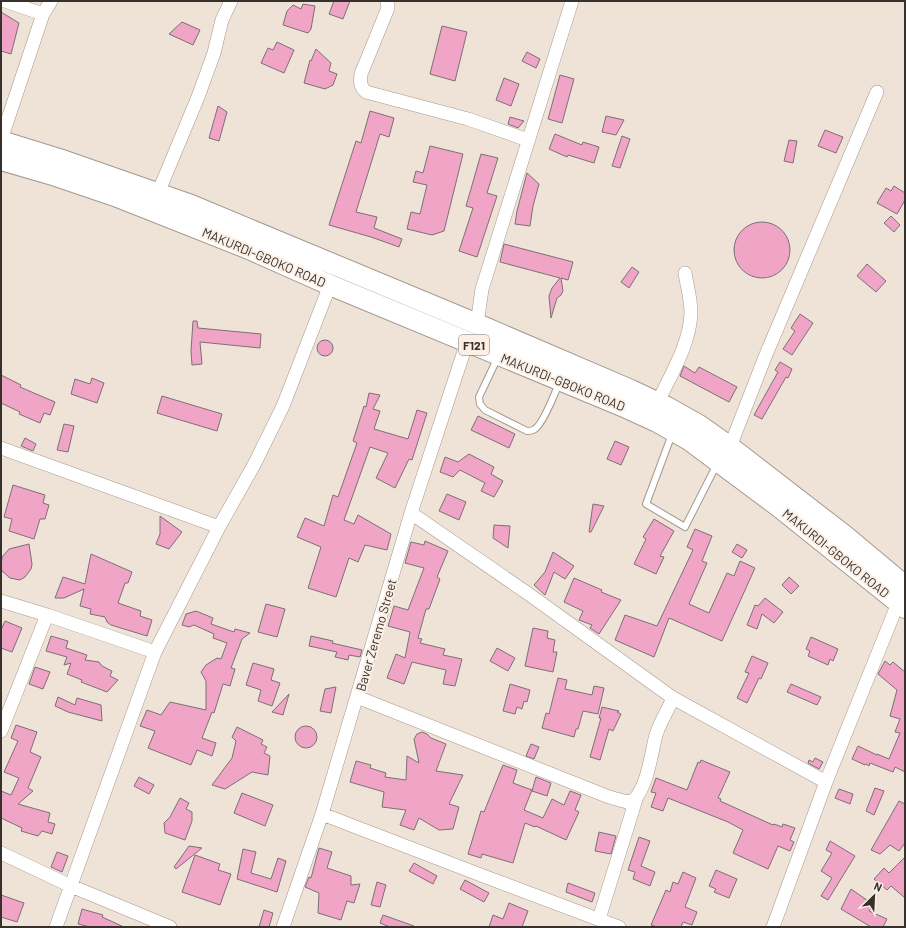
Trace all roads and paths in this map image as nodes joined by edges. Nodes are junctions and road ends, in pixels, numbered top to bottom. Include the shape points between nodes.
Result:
1 (5, 1) edge
2 (51, 1) edge
3 (231, 1) edge
4 (387, 1) edge
5 (572, 1) edge
6 (43, 14) junction
7 (877, 92) dead end
8 (528, 140) junction
9 (1, 141) edge
10 (1, 160) edge
11 (158, 193) junction
12 (685, 273) dead end
13 (330, 285) junction
14 (477, 324) junction
15 (467, 342) junction
16 (499, 355) junction
17 (560, 380) junction
18 (664, 415) junction
19 (1, 448) edge
20 (724, 454) junction
21 (411, 513) junction
22 (219, 527) junction
23 (903, 599) edge
24 (1, 601) edge
25 (47, 615) junction
26 (155, 652) junction
27 (357, 696) junction
28 (674, 698) junction
29 (2, 725) edge
30 (826, 782) junction
31 (637, 796) junction
32 (322, 814) junction
33 (1, 853) edge
34 (71, 886) junction
35 (599, 919) junction
36 (56, 927) edge
37 (170, 927) edge
38 (283, 927) edge
39 (620, 927) edge
40 (773, 927) edge

1 - 6 street
2 - 6 street
3 - 11 street via 222,20 214,53 198,97
4 - 8 street via 388,8 361,74 362,89 468,119
5 - 8 street
6 - 9 street
7 - 20 street
8 - 14 street via 482,289
9 - 11 main road, F121 via 59,158
10 - 13 main road, MAKURDI-GBOKO ROAD / F121 via 115,196 250,249
11 - 14 main road, F121
12 - 18 street via 691,302 689,328
13 - 15 main road, MAKURDI-GBOKO ROAD / F121
13 - 22 street via 283,406
14 - 18 main road, F121
15 - 16 main road, MAKURDI-GBOKO ROAD / F121
15 - 21 street, Baver Zeremo Street
16 - 17 main road, MAKURDI-GBOKO ROAD / F121
16 - 17 lane via 479,397 480,404 485,410 527,431 536,428 549,408
17 - 18 main road, MAKURDI-GBOKO ROAD / F121 via 622,406
18 - 20 main road, F121 via 699,425
18 - 20 lane via 646,504 685,527
19 - 22 street
20 - 23 main road, F121 via 844,535
21 - 27 street, Baver Zeremo Street
21 - 28 street
22 - 26 street
23 - 30 street
24 - 25 street
25 - 26 street
25 - 29 street
26 - 34 street
27 - 31 street via 609,797 628,802
27 - 32 street, Baver Zeremo Street
28 - 30 street
28 - 31 street via 656,734 649,766
30 - 40 street
31 - 35 street
32 - 35 street
32 - 38 street, Baver Zeremo Street
33 - 34 street
34 - 36 street
34 - 37 street
35 - 39 street

